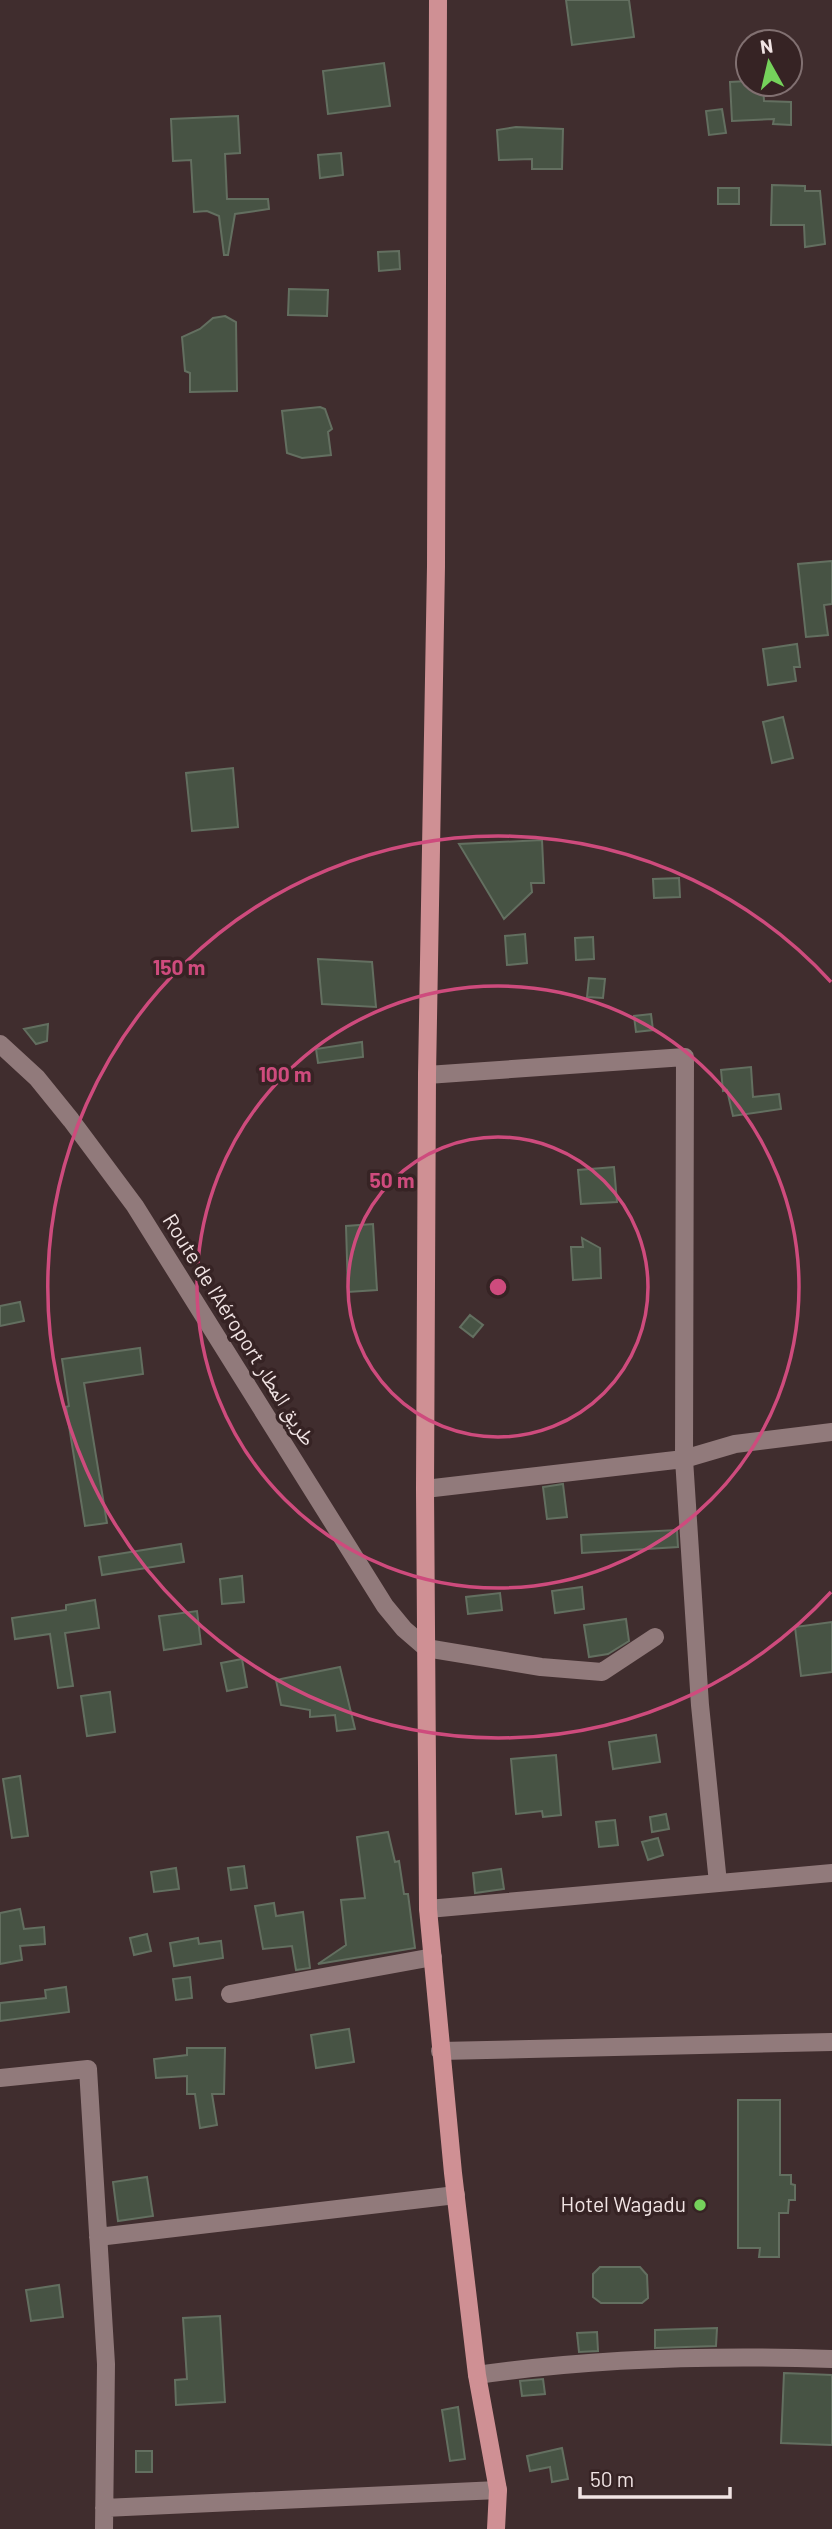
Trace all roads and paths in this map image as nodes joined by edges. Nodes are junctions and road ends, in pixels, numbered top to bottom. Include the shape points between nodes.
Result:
1 (438, 0) edge
2 (0, 1044) edge
3 (427, 1075) junction
4 (832, 1432) edge
5 (684, 1459) junction
6 (425, 1489) junction
7 (655, 1637) dead end
8 (426, 1648) junction
9 (832, 1873) edge
10 (718, 1883) junction
11 (428, 1909) junction
12 (433, 1957) junction
13 (230, 1994) dead end
14 (832, 2042) edge
15 (440, 2051) junction
16 (0, 2078) edge
17 (456, 2195) junction
18 (98, 2237) junction
19 (832, 2359) edge
20 (477, 2375) junction
21 (498, 2490) junction
22 (104, 2508) junction
23 (104, 2529) edge
24 (496, 2529) edge

1 - 3 main road via 436,566
2 - 8 street, Route de l'Aéroport طريق المطار via 37,1078 135,1206 385,1606
3 - 5 street via 685,1057
3 - 6 main road
4 - 5 street via 735,1444
5 - 6 street
5 - 10 street via 700,1705
6 - 8 main road
7 - 8 street via 602,1672 541,1668
8 - 11 main road
9 - 10 street
10 - 11 street
11 - 12 main road
12 - 13 street
12 - 15 main road
14 - 15 street
15 - 17 main road
16 - 18 street via 88,2069
17 - 18 street
17 - 20 main road
18 - 22 street via 106,2364
19 - 20 street via 748,2356 546,2365
20 - 21 main road
21 - 22 street
21 - 24 main road
22 - 23 street

